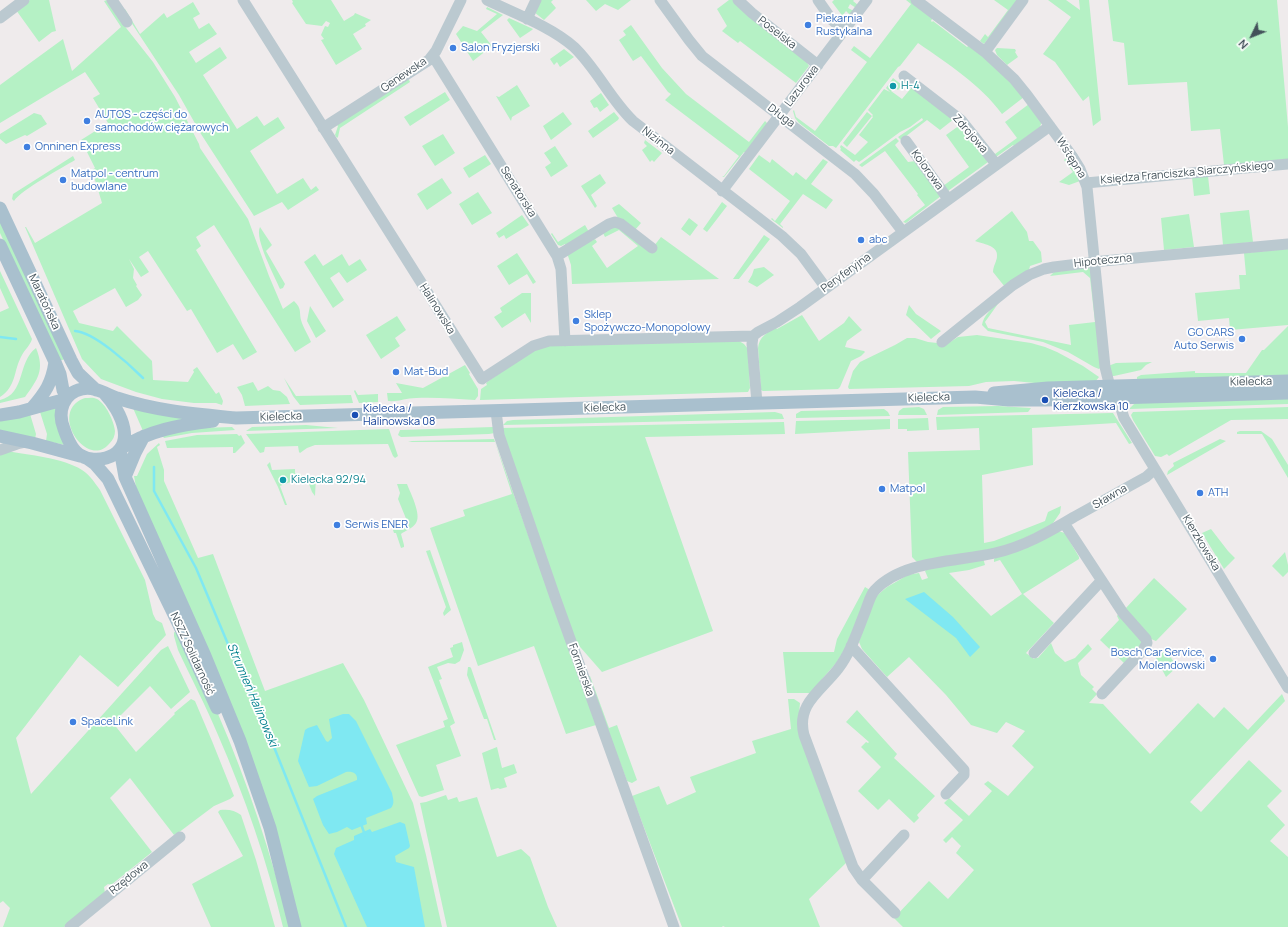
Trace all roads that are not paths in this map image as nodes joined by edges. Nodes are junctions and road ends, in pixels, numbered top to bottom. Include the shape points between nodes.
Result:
1 (24, 0) edge
2 (112, 0) edge
3 (243, 0) edge
4 (461, 0) edge
5 (487, 0) edge
6 (536, 0) edge
7 (660, 0) edge
8 (738, 0) edge
9 (818, 0) edge
10 (867, 0) edge
11 (916, 0) edge
12 (1023, 0) edge
13 (0, 18) edge
14 (527, 19) junction
15 (127, 22) dead end
16 (844, 30) junction
17 (985, 52) junction
18 (433, 56) junction
19 (818, 65) junction
20 (904, 76) dead end
21 (780, 116) junction
22 (1050, 126) junction
23 (323, 128) junction
24 (906, 141) dead end
25 (996, 164) junction
26 (1288, 164) edge
27 (1086, 183) junction
28 (722, 191) junction
29 (948, 199) junction
30 (0, 208) edge
31 (903, 232) junction
32 (1288, 244) edge
33 (0, 245) edge
34 (652, 248) dead end
35 (557, 256) junction
36 (1095, 262) junction
37 (826, 288) junction
38 (753, 336) junction
39 (565, 341) junction
40 (942, 342) dead end
41 (55, 362) junction
42 (1288, 381) edge
43 (101, 392) junction
44 (1114, 392) junction
45 (1288, 393) edge
46 (66, 398) junction
47 (757, 403) junction
48 (32, 408) junction
49 (496, 411) junction
50 (0, 415) edge
51 (236, 418) junction
52 (0, 436) edge
53 (144, 436) junction
54 (28, 442) junction
55 (120, 449) junction
56 (0, 450) edge
57 (85, 457) junction
58 (1155, 469) junction
59 (125, 477) junction
60 (1064, 523) junction
61 (1101, 581) junction
62 (852, 646) junction
63 (1034, 653) dead end
64 (1288, 688) edge
65 (1102, 694) dead end
66 (946, 794) dead end
67 (904, 835) dead end
68 (180, 837) dead end
69 (277, 859) junction
70 (862, 880) junction
71 (895, 913) dead end
72 (77, 925) edge
73 (295, 927) edge
74 (674, 927) edge

1 - 13 street
2 - 15 street
3 - 23 street, Halinowska
4 - 18 street, Genewska
5 - 14 street, Nizinna
6 - 14 street
7 - 21 street, Długa via 702,56
8 - 19 street, Poselska via 752,14
9 - 16 street via 832,20
10 - 16 street, Lazurowa
11 - 17 street, Wstępna
12 - 17 street
14 - 28 street, Nizinna via 553,32 573,47 627,116
16 - 19 street, Lazurowa
17 - 22 street, Wstępna via 1021,87
18 - 23 street, Genewska
18 - 35 street, Senatorska
19 - 21 street, Lazurowa
20 - 25 street, Zdrojowa via 961,120
21 - 28 street, Lazurowa
21 - 31 street, Długa via 855,174
22 - 25 street, Peryferyjna
22 - 27 street, Wstępna via 1077,164
23 - 39 street, Halinowska via 482,379 534,346 549,341
24 - 29 street, Kolorowa
25 - 29 street, Peryferyjna
26 - 27 street, Księdza Franciszka Siarczyńskiego
27 - 36 street, Wstępna
28 - 37 street, Nizinna via 792,245
29 - 31 street, Peryferyjna
30 - 43 main road, Maratońska via 78,373
31 - 37 street, Peryferyjna
32 - 36 street, Hipoteczna
33 - 41 main road, Maratońska
34 - 35 street via 615,222
35 - 39 street, Senatorska via 561,269
36 - 40 street, Hipoteczna via 1054,267 1029,275 1006,290
36 - 44 street, Wstępna via 1105,367
37 - 38 street, Peryferyjna
38 - 39 street, Halinowska
38 - 47 street
41 - 46 main road, Maratońska
41 - 48 main road via 48,386
42 - 44 main road, Kielecka
43 - 46 main road via 83,388
43 - 51 main road, Kielecka via 161,410
43 - 55 main road via 117,409 123,424 124,439
44 - 45 main road, Kielecka
44 - 47 main road, Kielecka via 1048,388 975,397
44 - 58 street, Kierzkowska via 1124,418
46 - 48 main road
46 - 57 main road via 62,407 62,423 75,450
47 - 49 main road, Kielecka
48 - 50 main road
49 - 51 main road, Kielecka
49 - 74 street, Formierska via 499,435
51 - 53 main road, Kielecka via 172,427
52 - 54 main road
53 - 55 main road, Kielecka
53 - 59 main road
54 - 56 street
54 - 57 main road
55 - 57 main road via 103,459
55 - 59 main road, NSZZ Solidarność
57 - 69 main road, NSZZ Solidarność via 108,479 177,620 233,743
58 - 60 street, Sławna via 1146,477
58 - 64 street, Kierzkowska
59 - 69 main road, NSZZ Solidarność via 240,741 270,828
60 - 61 street
60 - 62 street, Sławna via 1016,547 914,567 890,578 873,592
61 - 63 street
61 - 65 street via 1147,643
62 - 66 street via 964,770 964,775
62 - 70 street, Sławna via 839,668 805,708 802,727 853,867
67 - 70 street
68 - 72 street, Rzędowa
69 - 73 main road, NSZZ Solidarność
70 - 71 street, Sławna

